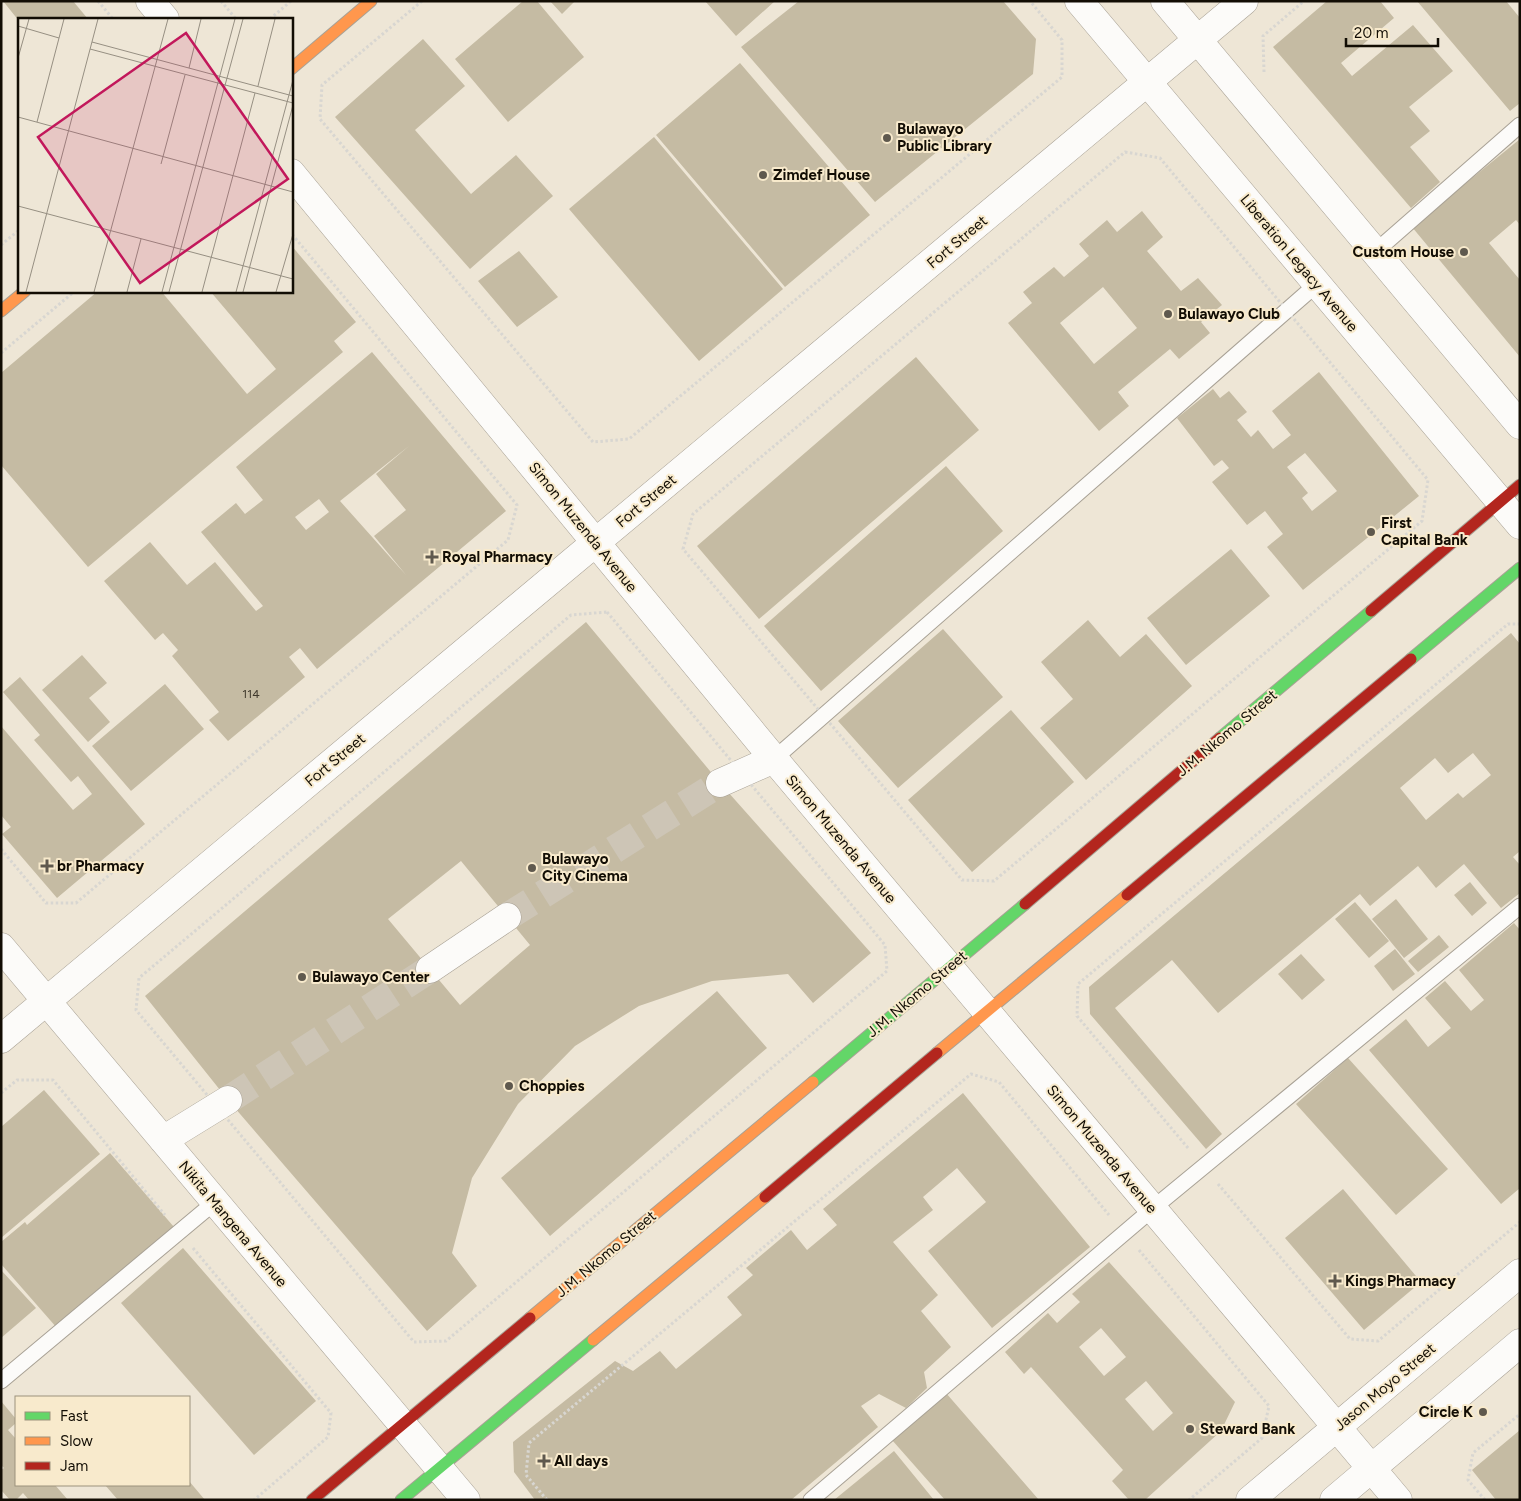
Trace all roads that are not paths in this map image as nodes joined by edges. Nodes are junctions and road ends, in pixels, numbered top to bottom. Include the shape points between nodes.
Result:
1 (150, 1) edge
2 (371, 1) edge
3 (1079, 1) edge
4 (1165, 1) edge
5 (1244, 1) edge
6 (164, 18) edge
7 (1198, 41) junction
8 (292, 68) edge
9 (1148, 83) junction
10 (1520, 124) edge
11 (292, 174) edge
12 (1375, 252) junction
13 (1317, 284) junction
14 (24, 292) edge
15 (1, 311) edge
16 (1520, 425) edge
17 (1510, 493) edge
18 (1520, 525) edge
19 (596, 543) junction
20 (1520, 568) edge
21 (774, 759) junction
22 (731, 778) tunnel mouth
23 (1520, 906) edge
24 (507, 917) tunnel mouth
25 (1, 947) edge
26 (950, 967) junction
27 (430, 970) tunnel mouth
28 (47, 1001) junction
29 (987, 1011) junction
30 (1, 1039) edge
31 (223, 1103) tunnel mouth
32 (163, 1140) junction
33 (215, 1202) junction
34 (1153, 1208) junction
35 (1520, 1273) edge
36 (1520, 1343) edge
37 (1, 1381) edge
38 (403, 1424) junction
39 (1336, 1427) junction
40 (439, 1468) junction
41 (1371, 1468) junction
42 (312, 1500) edge
43 (400, 1500) edge
44 (466, 1500) edge
45 (811, 1500) edge
46 (1250, 1500) edge
47 (1334, 1500) edge
48 (1398, 1500) edge

1 - 6 street
2 - 8 main road
3 - 9 street, Liberation Legacy Avenue
4 - 7 street
5 - 7 street, Fort Street
7 - 9 street, Fort Street
7 - 12 street
9 - 13 street, Liberation Legacy Avenue
9 - 19 street, Fort Street
10 - 12 lane
11 - 19 street, Simon Muzenda Avenue
12 - 16 street
13 - 17 street, Liberation Legacy Avenue
13 - 21 lane
14 - 15 main road
17 - 18 street, Liberation Legacy Avenue
17 - 26 main road, J.M. Nkomo Street
19 - 21 street, Simon Muzenda Avenue
19 - 28 street, Fort Street
20 - 29 main road
21 - 22 street
21 - 26 street, Simon Muzenda Avenue
23 - 34 lane
24 - 27 street
25 - 28 street, Nikita Mangena Avenue
26 - 29 street, Simon Muzenda Avenue
26 - 38 main road, J.M. Nkomo Street
28 - 30 street, Fort Street
28 - 32 street, Nikita Mangena Avenue
29 - 34 street, Simon Muzenda Avenue
29 - 40 main road
31 - 32 street
32 - 33 street, Nikita Mangena Avenue
33 - 37 lane
33 - 38 street, Nikita Mangena Avenue
34 - 39 street, Simon Muzenda Avenue
34 - 45 lane
35 - 39 street, Jason Moyo Street
36 - 41 street
38 - 40 street, Nikita Mangena Avenue
38 - 42 main road, J.M. Nkomo Street
39 - 41 street, Simon Muzenda Avenue
39 - 46 street, Jason Moyo Street
40 - 43 main road
40 - 44 street, Nikita Mangena Avenue
41 - 47 street
41 - 48 street, Simon Muzenda Avenue

